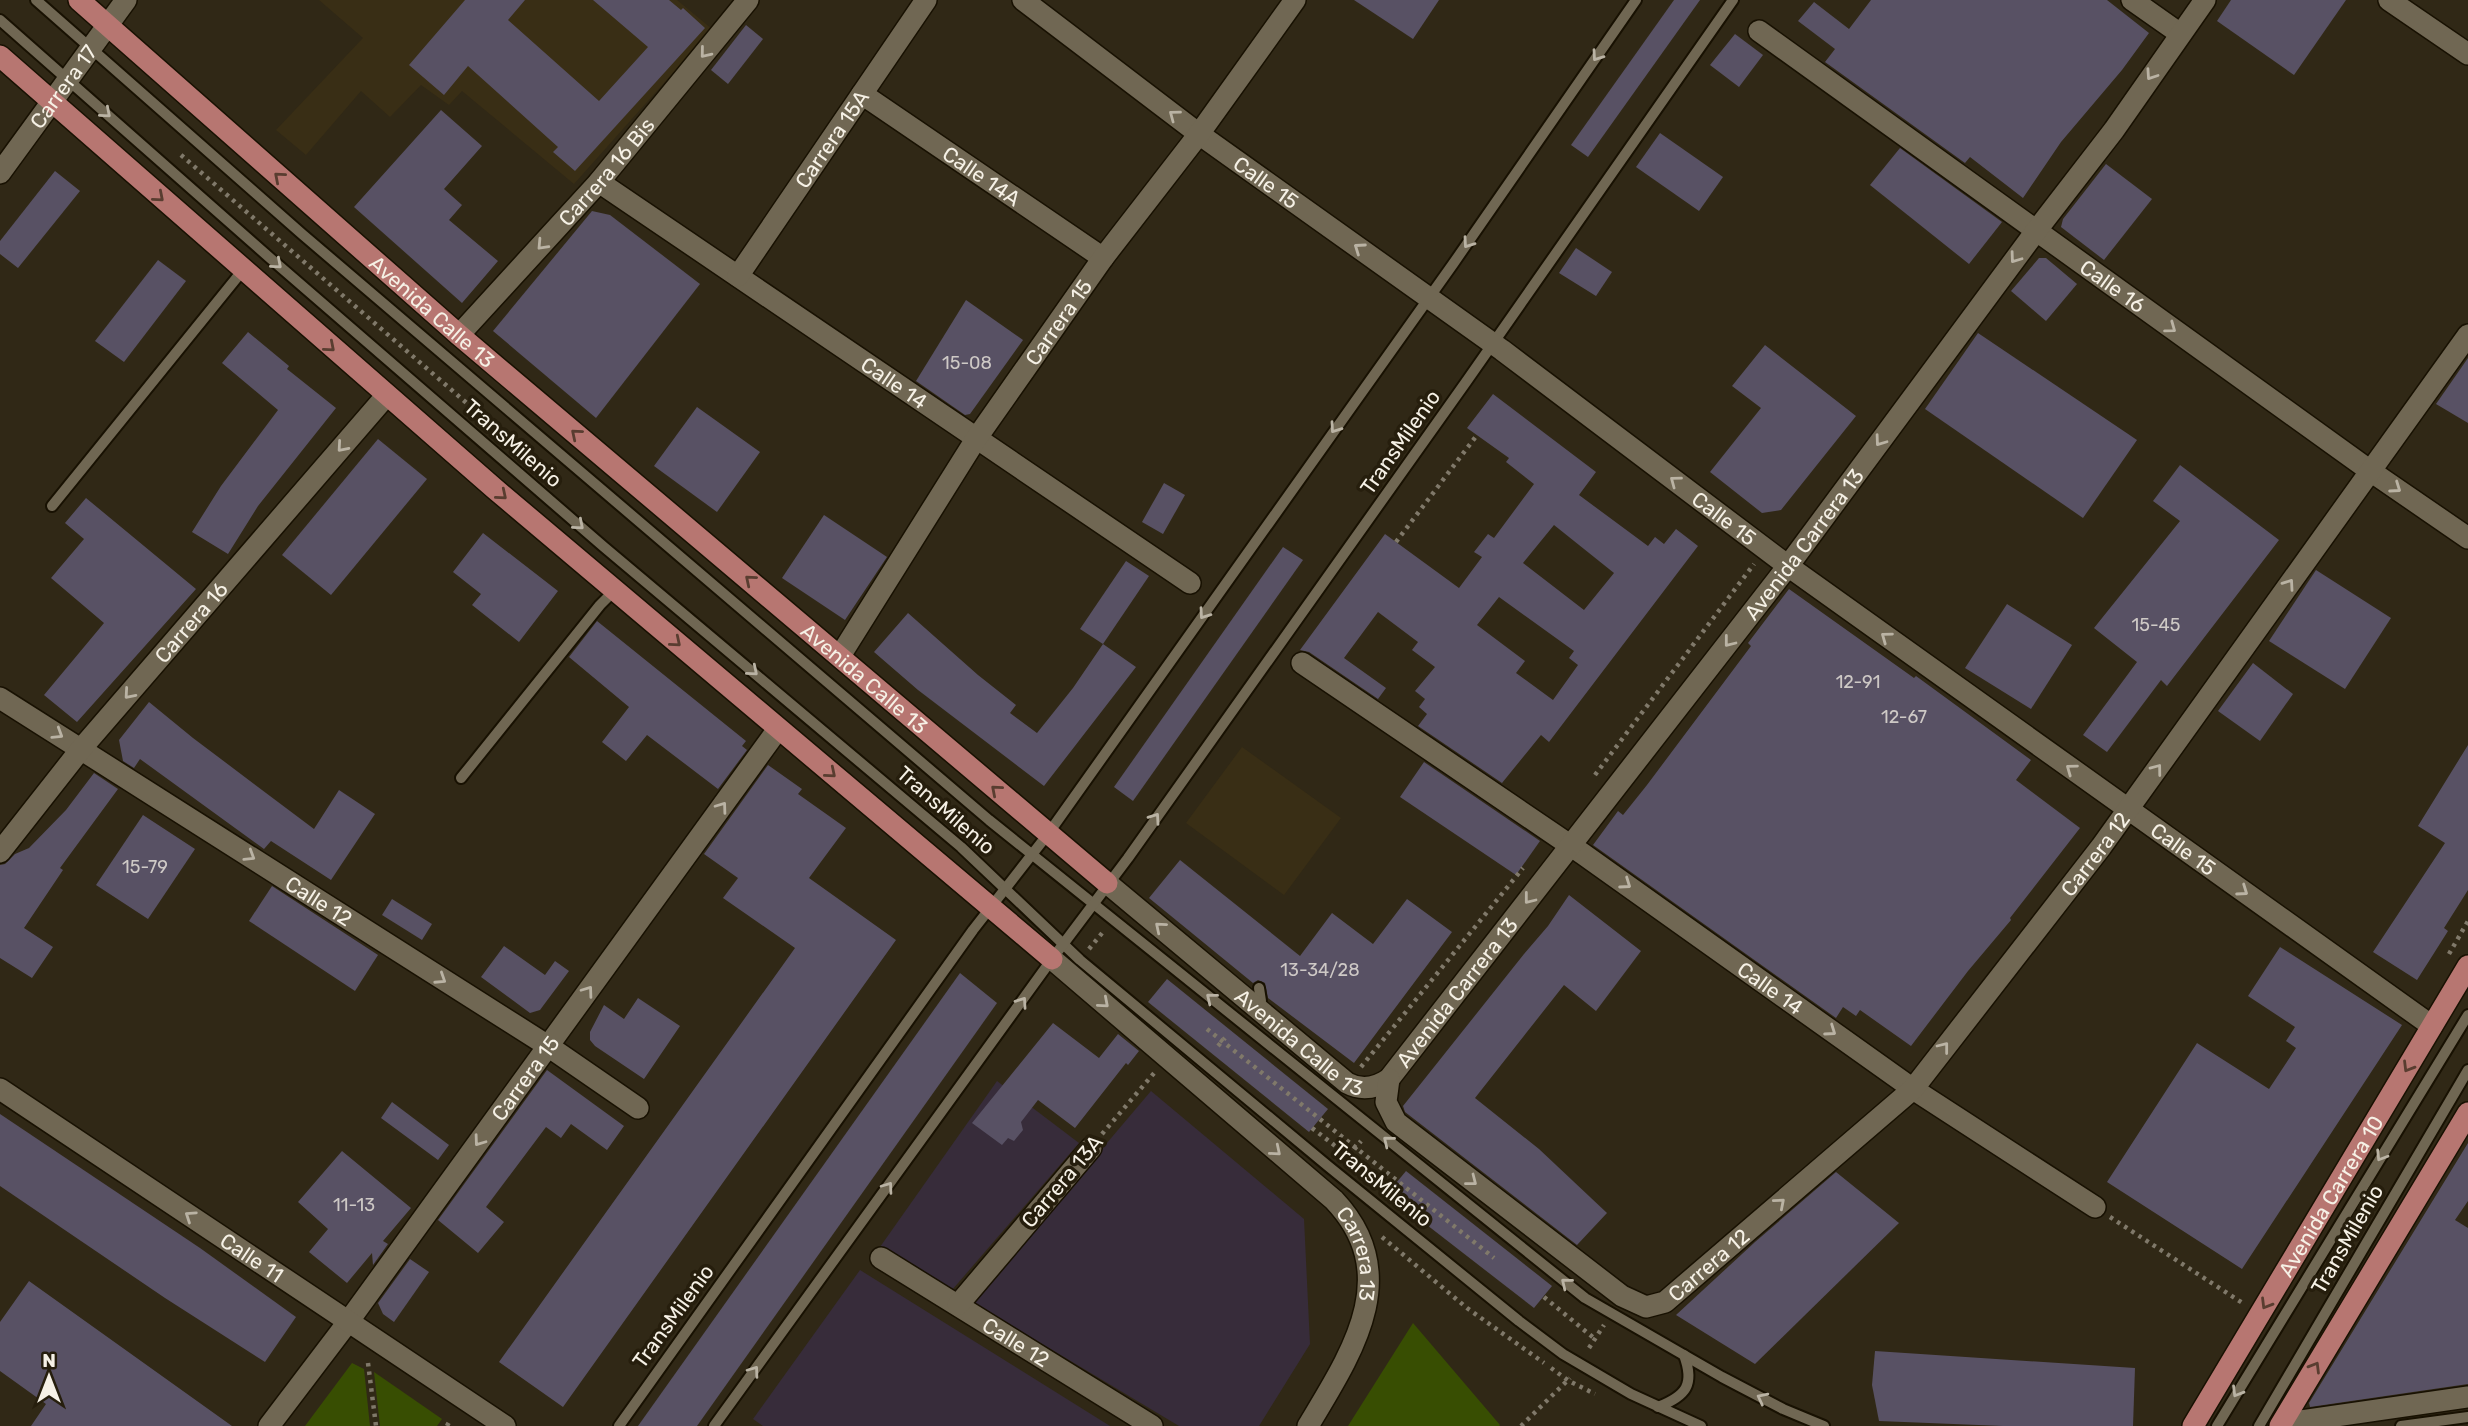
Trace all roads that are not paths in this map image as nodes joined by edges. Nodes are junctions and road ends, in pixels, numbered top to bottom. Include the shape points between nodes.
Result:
1 (36, 0) edge
2 (79, 0) edge
3 (126, 0) edge
4 (748, 0) edge
5 (926, 0) edge
6 (1023, 0) edge
7 (1295, 0) edge
8 (1636, 0) edge
9 (1733, 0) edge
10 (2132, 0) edge
11 (2204, 0) edge
12 (2389, 0) edge
13 (0, 20) edge
14 (107, 25) junction
15 (1759, 31) dead end
16 (2179, 33) junction
17 (91, 48) junction
18 (2468, 54) edge
19 (0, 56) edge
20 (69, 80) junction
21 (862, 94) junction
22 (53, 103) junction
23 (1199, 134) junction
24 (0, 173) edge
25 (599, 182) junction
26 (2036, 231) junction
27 (1103, 258) junction
28 (243, 270) junction
29 (738, 276) junction
30 (1429, 298) junction
31 (459, 335) junction
32 (2468, 335) edge
33 (1492, 343) junction
34 (386, 396) junction
35 (976, 439) junction
36 (2369, 470) junction
37 (52, 506) dead end
38 (2468, 538) edge
39 (1788, 566) junction
40 (1190, 583) dead end
41 (615, 590) junction
42 (839, 656) junction
43 (1302, 663) dead end
44 (0, 698) edge
45 (778, 729) junction
46 (81, 749) junction
47 (461, 778) dead end
48 (2127, 808) junction
49 (1048, 834) junction
50 (1570, 845) junction
51 (0, 852) edge
52 (1033, 855) junction
53 (1107, 883) junction
54 (1006, 889) junction
55 (1093, 903) junction
56 (992, 907) junction
57 (1057, 951) junction
58 (2468, 966) edge
59 (2468, 1015) edge
60 (2432, 1026) junction
61 (548, 1046) junction
62 (2468, 1070) edge
63 (1390, 1079) junction
64 (1913, 1088) junction
65 (0, 1089) edge
66 (638, 1108) dead end
67 (2468, 1113) edge
68 (1091, 1147) road end
69 (2095, 1207) road end
70 (881, 1258) dead end
71 (958, 1305) junction
72 (1651, 1307) joint
73 (348, 1322) junction
74 (1684, 1355) junction
75 (2468, 1397) edge
76 (1658, 1407) junction
77 (2468, 1417) edge
78 (2290, 1423) edge
79 (269, 1426) edge
80 (505, 1426) edge
81 (619, 1426) edge
82 (714, 1426) edge
83 (1152, 1426) edge
84 (1308, 1426) edge
85 (1701, 1426) edge
86 (1824, 1426) edge
87 (2193, 1426) edge
88 (2217, 1426) edge
89 (2259, 1426) edge
90 (2401, 1426) edge

1 - 17 lane, TransMilenio
2 - 14 main road, Avenida Calle 13
3 - 14 street, Carrera 17
4 -> 25 street, Carrera 16 Bis
5 - 21 street, Carrera 15A
23 -> 6 street, Calle 15
7 - 23 street, Carrera 15
8 -> 30 lane, TransMilenio
9 - 33 lane, TransMilenio
10 - 16 street
11 - 16 street, Avenida Carrera 13
12 - 18 street
13 - 20 lane, TransMilenio
14 - 17 street, Carrera 17
31 -> 14 main road, Avenida Calle 13
15 - 26 street, Calle 16
16 -> 26 street, Avenida Carrera 13 via 2114,130
17 - 20 street, Carrera 17
17 - 52 lane, TransMilenio via 302,234
19 - 22 main road
20 - 22 street, Carrera 17
20 -> 54 lane, TransMilenio via 604,547 914,806
21 - 27 street, Calle 14A
21 - 29 street, Carrera 15A
22 - 24 street, Carrera 17
22 -> 28 main road
23 - 27 street, Carrera 15
30 -> 23 street, Calle 15
25 - 29 street, Calle 14
25 -> 31 street, Carrera 16 Bis
26 -> 36 street, Calle 16
26 -> 39 street, Avenida Carrera 13
27 - 35 street, Carrera 15
28 -> 34 main road
28 - 37 lane
29 - 35 street, Calle 14
30 - 33 street, Calle 15
30 -> 49 lane, TransMilenio
42 -> 31 main road, Avenida Calle 13
32 - 36 street, Carrera 12
39 -> 33 street, Calle 15
53 -> 33 lane, TransMilenio
34 -> 41 main road
34 -> 46 street, Carrera 16
35 - 40 street, Calle 14
35 - 42 street, Carrera 15
36 -> 38 street, Calle 16
48 -> 36 street, Carrera 12
48 -> 39 street, Calle 15
39 -> 50 street, Avenida Carrera 13
41 -> 45 main road
41 - 47 lane
49 -> 42 main road, Avenida Calle 13
43 - 50 street, Calle 14
44 -> 46 street, Calle 12
45 -> 56 main road
61 -> 45 street, Carrera 15
46 - 51 street, Carrera 16
46 -> 61 street, Calle 12
48 -> 60 street, Calle 15
64 -> 48 street, Carrera 12
49 - 52 lane, TransMilenio
49 - 53 main road, Avenida Calle 13
50 -> 63 street, Avenida Carrera 13
50 -> 64 street, Calle 14
52 - 54 lane, TransMilenio
52 - 55 lane, TransMilenio
53 - 55 lane, TransMilenio
63 -> 53 street, Avenida Calle 13 via 1371,1087 1347,1083 1258,998
54 - 56 lane, TransMilenio
54 - 57 lane, TransMilenio
55 - 57 lane, TransMilenio
74 -> 55 lane, TransMilenio via 1585,1298
56 - 57 main road
56 - 81 lane, TransMilenio
57 - 76 lane, TransMilenio via 1519,1321 1563,1354
82 -> 57 lane, TransMilenio
57 -> 84 street, Carrera 13 via 1167,1058 1334,1200 1358,1232 1368,1269 1365,1316 1346,1362
58 - 60 main road, Avenida Carrera 10
59 -> 88 lane, TransMilenio
60 -> 87 main road, Avenida Carrera 10
61 - 66 street, Calle 12
61 -> 73 street, Carrera 15
62 - 89 lane, TransMilenio
63 -> 72 street, Avenida Calle 13 via 1386,1102 1396,1122 1622,1296
64 - 69 street, Calle 14
72 -> 64 street, Carrera 12 via 1665,1302
73 -> 65 street, Calle 11
78 -> 67 main road
68 - 71 street, Carrera 13A
70 - 71 street, Calle 12
71 - 83 street, Calle 12
73 - 79 street, Carrera 15
73 - 80 street, Calle 11
74 - 76 lane via 1687,1387 1682,1395
86 -> 74 lane, TransMilenio
75 - 78 street
76 - 85 lane, TransMilenio
77 - 90 lane

